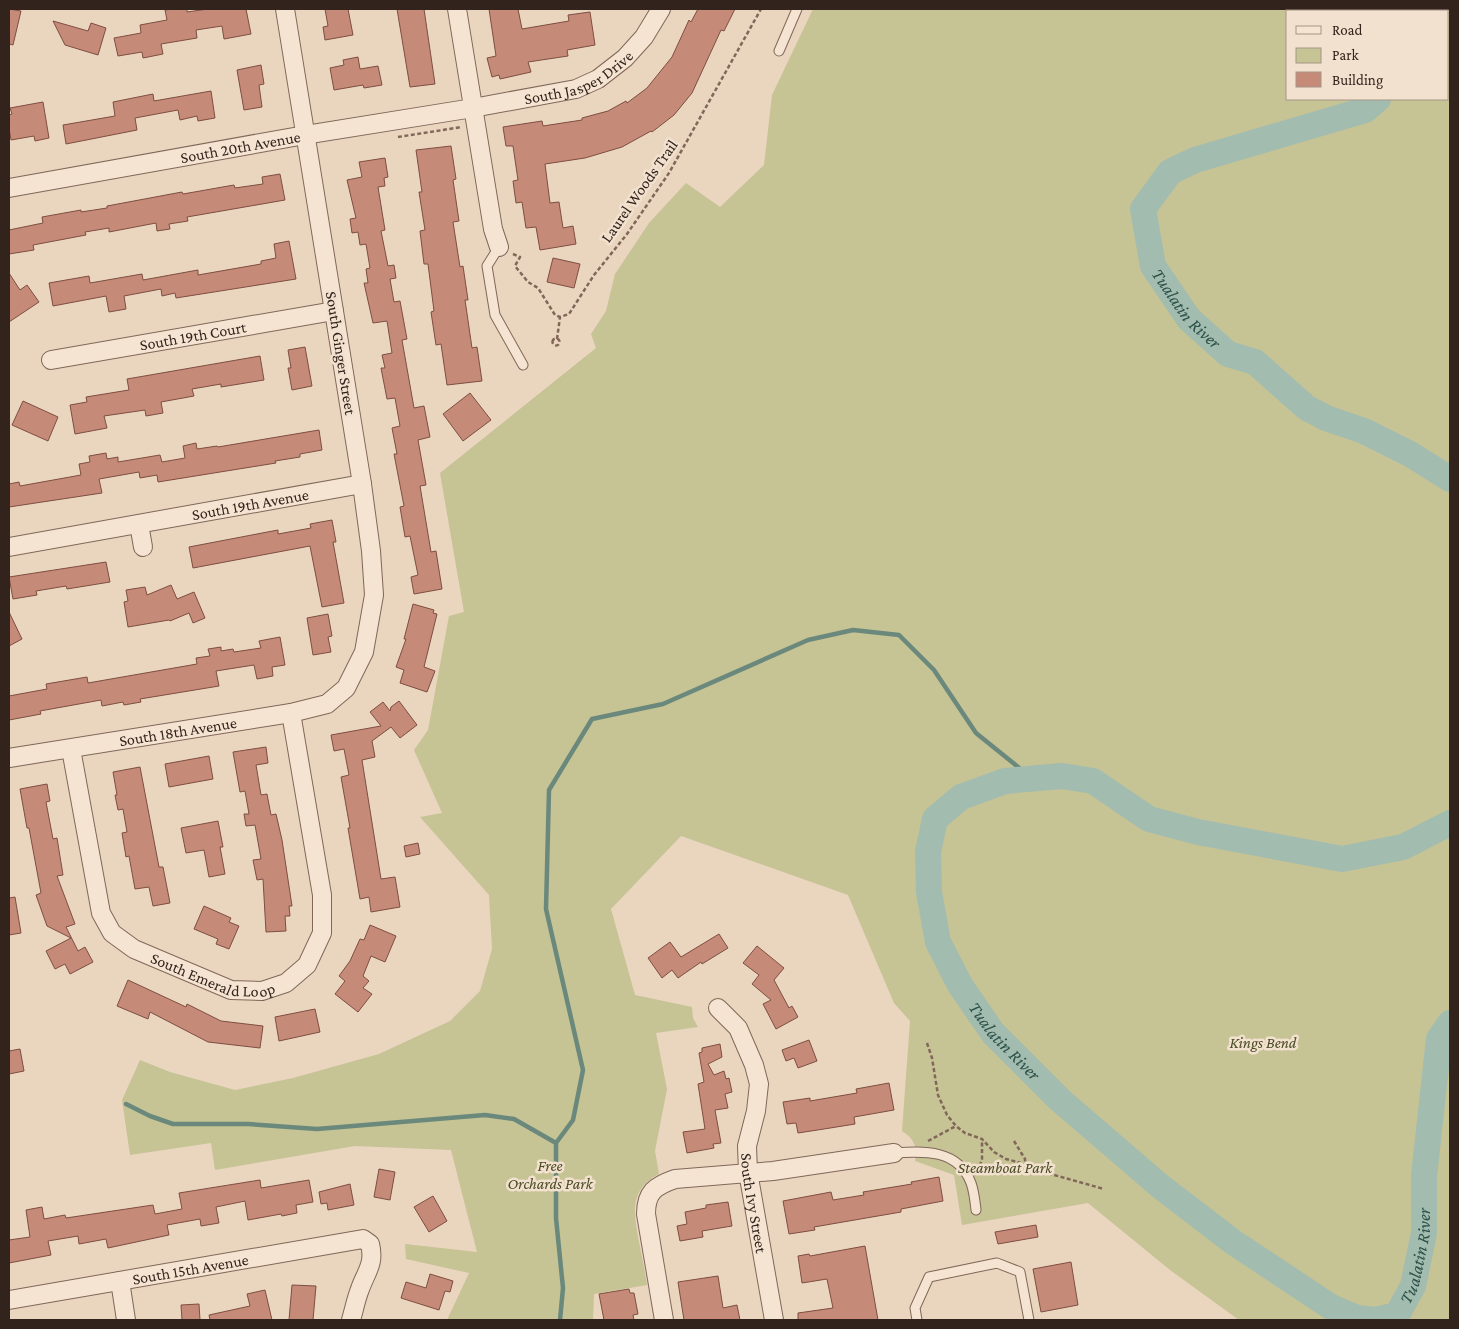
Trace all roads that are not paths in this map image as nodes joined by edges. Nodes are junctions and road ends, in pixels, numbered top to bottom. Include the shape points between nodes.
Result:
1 (284, 9) edge
2 (457, 9) edge
3 (661, 9) edge
4 (798, 9) edge
5 (779, 51) dead end
6 (472, 108) junction
7 (305, 134) junction
8 (9, 188) edge
9 (499, 247) joint
10 (334, 310) junction
11 (51, 360) dead end
12 (523, 365) dead end
13 (362, 484) junction
14 (139, 524) junction
15 (9, 546) edge
16 (142, 547) dead end
17 (342, 691) joint
18 (291, 713) junction
19 (71, 749) junction
20 (9, 758) edge
21 (718, 1008) dead end
22 (894, 1153) joint
23 (748, 1172) junction
24 (976, 1210) dead end
25 (120, 1281) junction
26 (9, 1300) edge
27 (126, 1320) edge
28 (350, 1320) edge
29 (664, 1320) edge
30 (774, 1320) edge
31 (917, 1320) edge
32 (1028, 1320) edge

1 - 7 street, South Ginger Street
2 - 6 street
3 - 6 street, South Jasper Drive via 635,48 615,68 589,84
4 - 5 lane
6 - 7 street, South 20th Avenue
6 - 9 street
7 - 8 street, South 20th Avenue
7 - 10 street, South Ginger Street
9 - 12 lane via 487,266 493,309 497,322
10 - 11 street, South 19th Court
10 - 13 street, South Ginger Street
13 - 14 street, South 19th Avenue
13 - 17 street, South Ginger Street via 374,595 364,652
14 - 15 street, South 19th Avenue
14 - 16 street
17 - 18 street, South 18th Avenue via 327,704
18 - 19 street, South 18th Avenue
18 - 19 street, South Emerald Loop via 322,896 322,933 307,965 286,983 262,990 231,990 134,949 112,933 101,913
19 - 20 street, South 18th Avenue
21 - 23 street, South Ivy Street via 738,1028 759,1084 747,1146
22 - 23 street
22 - 24 lane via 918,1151 939,1154 958,1163 972,1185
23 - 29 street via 675,1178 652,1191 646,1202 646,1214
23 - 30 street, South Ivy Street
25 - 26 street, South 15th Avenue
25 - 27 street
25 - 28 street, South 15th Avenue via 363,1239 370,1244 373,1255
31 - 32 lane via 915,1308 929,1277 997,1263 1020,1272

